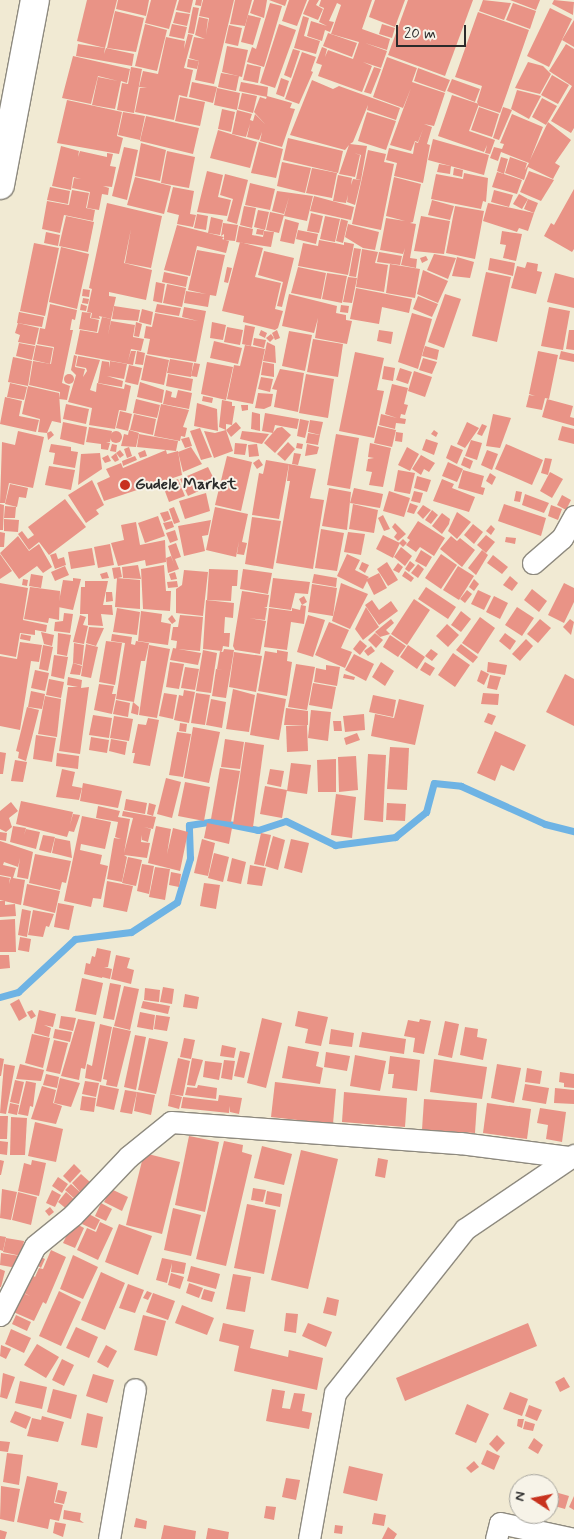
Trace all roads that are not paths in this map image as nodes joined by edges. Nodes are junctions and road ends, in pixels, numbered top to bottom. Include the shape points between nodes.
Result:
1 (35, 0) edge
2 (0, 185) edge
3 (574, 516) edge
4 (533, 563) dead end
5 (572, 1156) edge
6 (0, 1315) edge
7 (136, 1388) dead end
8 (109, 1539) edge
9 (309, 1539) edge
10 (496, 1539) edge
11 (574, 1539) edge

1 - 2 highway
3 - 4 street via 562,538
5 - 6 street via 460,1143 171,1122 128,1156 73,1215 34,1246
5 - 9 street via 465,1229 335,1393
7 - 8 street
10 - 11 street via 500,1523

